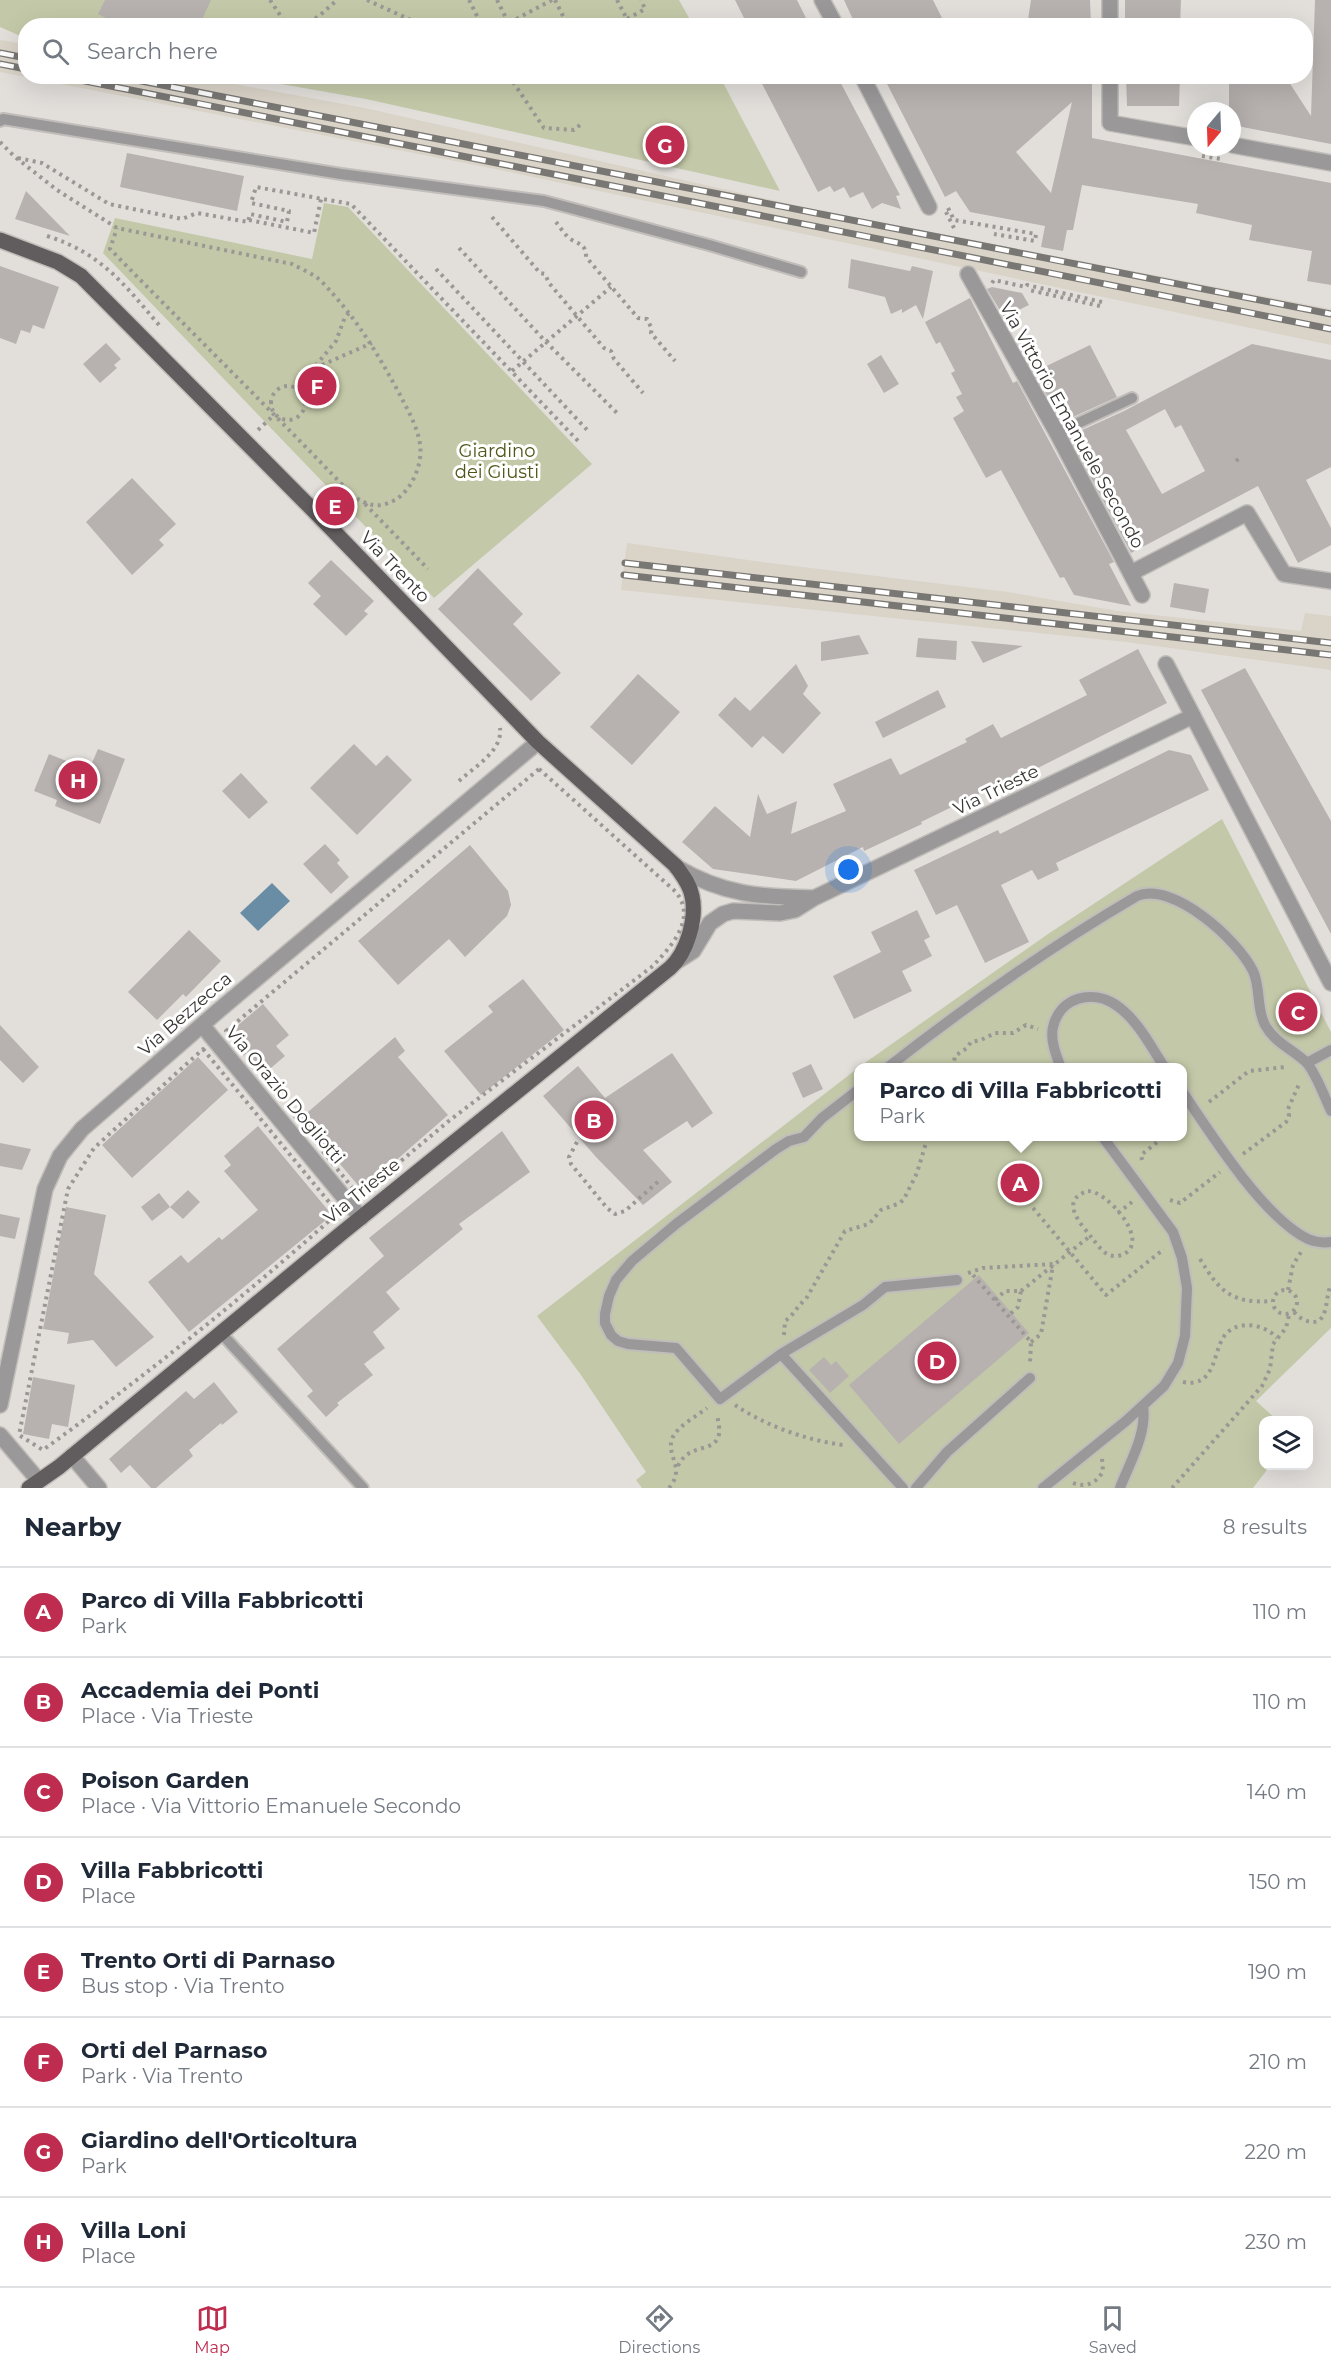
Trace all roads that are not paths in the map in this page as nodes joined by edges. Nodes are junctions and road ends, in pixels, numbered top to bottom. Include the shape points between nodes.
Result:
1 (822, 0) edge
2 (1110, 0) edge
3 (832, 18) edge
4 (1110, 18) edge
5 (867, 84) edge
6 (1110, 84) edge
7 (0, 121) edge
8 (1187, 136) edge
9 (1241, 147) edge
10 (1331, 164) edge
11 (940, 206) road end
12 (0, 240) edge
13 (801, 272) dead end
14 (968, 274) dead end
15 (1131, 398) dead end
16 (1057, 433) junction
17 (1131, 573) junction
18 (1331, 581) edge
19 (1142, 595) dead end
20 (1166, 664) dead end
21 (1193, 716) junction
22 (538, 742) junction
23 (675, 866) junction
24 (814, 898) junction
25 (679, 960) junction
26 (1331, 982) edge
27 (202, 1025) junction
28 (1331, 1050) edge
29 (894, 1063) edge
30 (1059, 1063) edge
31 (1162, 1063) edge
32 (1307, 1064) junction
33 (854, 1093) edge
34 (1187, 1098) edge
35 (1331, 1111) edge
36 (1105, 1141) edge
37 (361, 1218) junction
38 (1331, 1242) edge
39 (957, 1280) dead end
40 (221, 1333) junction
41 (781, 1354) junction
42 (1030, 1378) dead end
43 (0, 1405) edge
44 (1143, 1406) junction
45 (0, 1435) edge
46 (72, 1456) junction
47 (34, 1485) edge
48 (99, 1488) edge
49 (363, 1488) edge
50 (903, 1488) edge
51 (916, 1488) edge
52 (1043, 1488) edge
53 (1120, 1488) edge

1 - 3 street
2 - 4 street
5 - 11 street
6 - 8 street via 1110,123
7 - 13 lane via 544,201
9 - 10 street
12 - 22 main road, Via Trento via 58,261 81,276
14 - 16 street, Via Vittorio Emanuele Secondo
15 - 16 lane
16 - 17 street, Via Vittorio Emanuele Secondo
17 - 18 street via 1247,513 1284,574
17 - 19 street, Via Vittorio Emanuele Secondo
20 - 21 street
21 - 24 street, Via Trieste
21 - 26 street
22 - 23 main road, Via Trento
22 - 27 street, Via Bezzecca
23 - 24 street, Via Trieste via 721,889 762,896
23 - 25 main road, Via Trento via 692,895 692,920
24 - 25 street, Via Trieste via 795,910 780,913 723,914 710,923 693,951
25 - 37 main road, Via Trieste
27 - 37 street, Via Orazio Dogliotti
27 - 43 street, Via Bezzecca via 82,1129 60,1156 45,1189
28 - 32 lane
29 - 32 lane via 1050,951 1137,896 1151,892 1210,922 1236,945 1257,981 1265,1026
30 - 31 lane via 1053,1028 1058,1015 1071,1001 1090,996 1105,999 1123,1011
32 - 35 lane
33 - 41 lane via 804,1137 776,1149 622,1270 606,1308 608,1331 614,1338 628,1344 676,1348 722,1398
34 - 38 lane via 1232,1162 1280,1218 1313,1241
36 - 44 lane via 1170,1226 1182,1258 1187,1288 1185,1336 1173,1375
37 - 40 main road, Via Trieste
39 - 41 lane via 885,1287 863,1305
40 - 46 main road, Via Trieste
40 - 49 lane
41 - 50 lane
42 - 51 lane via 947,1452
44 - 52 lane
44 - 53 lane via 1142,1433
45 - 47 street
46 - 47 main road, Via Trieste
46 - 48 street

